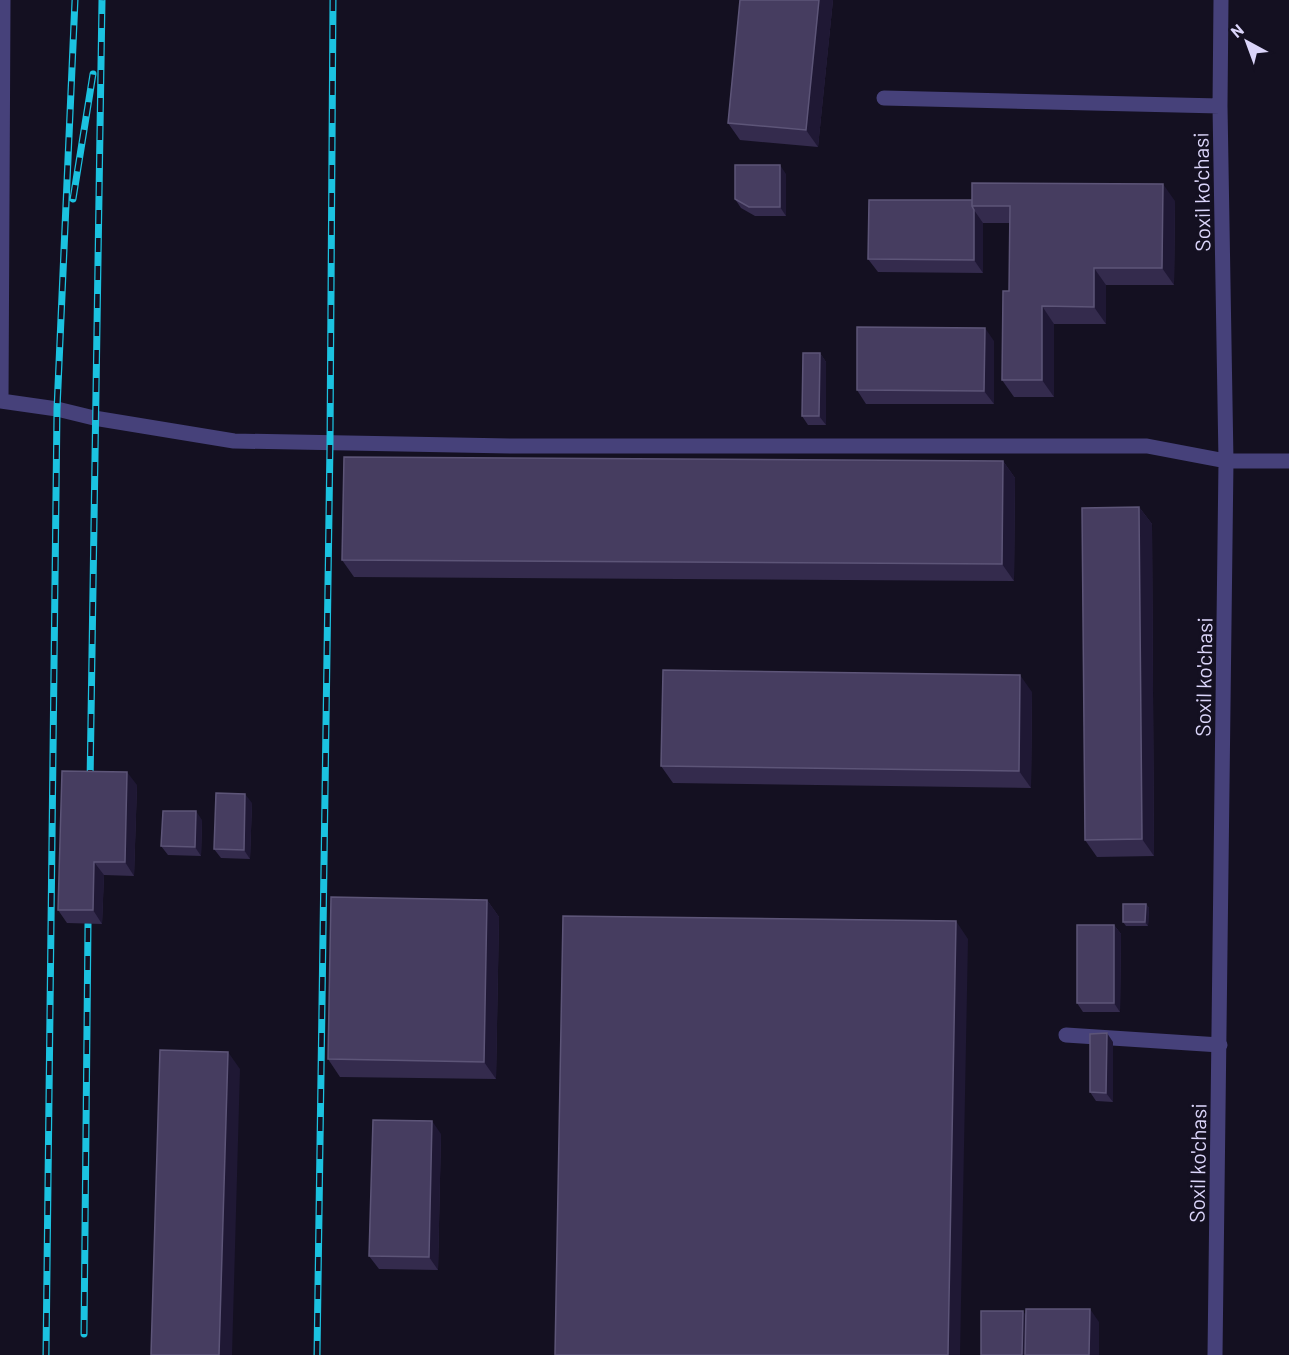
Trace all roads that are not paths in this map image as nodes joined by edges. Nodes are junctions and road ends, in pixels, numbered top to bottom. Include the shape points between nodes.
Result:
1 (3, 0) edge
2 (1221, 0) edge
3 (884, 98) dead end
4 (1220, 106) junction
5 (1226, 461) junction
6 (1289, 461) edge
7 (1066, 1035) dead end
8 (1220, 1045) junction
9 (1215, 1355) edge

1 - 5 street via 1,401 234,441 514,446 1147,446
2 - 4 street, Soxil ko'chasi
3 - 4 street
4 - 5 street, Soxil ko'chasi
5 - 6 street
5 - 8 street, Soxil ko'chasi
7 - 8 street
8 - 9 street, Soxil ko'chasi

